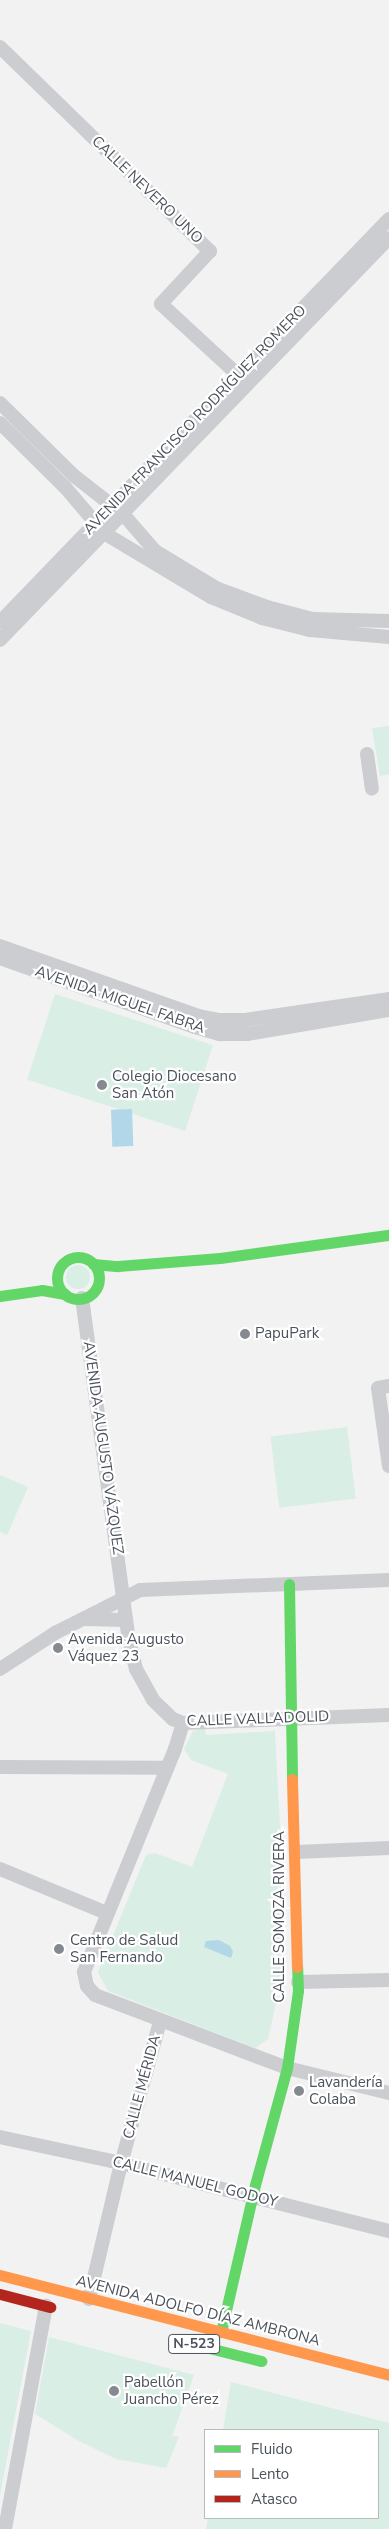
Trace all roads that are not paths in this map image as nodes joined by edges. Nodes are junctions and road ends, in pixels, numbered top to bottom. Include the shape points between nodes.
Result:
1 (0, 47) edge
2 (389, 218) edge
3 (388, 240) edge
4 (238, 375) junction
5 (0, 403) edge
6 (0, 423) edge
7 (97, 493) junction
8 (83, 508) junction
9 (118, 509) junction
10 (134, 527) junction
11 (100, 528) junction
12 (116, 541) junction
13 (186, 576) junction
14 (389, 621) edge
15 (0, 622) edge
16 (323, 626) junction
17 (389, 630) edge
18 (389, 637) edge
19 (0, 640) edge
20 (367, 754) dead end
21 (372, 790) dead end
22 (0, 946) edge
23 (0, 958) edge
24 (389, 999) edge
25 (389, 1010) edge
26 (389, 1235) edge
27 (220, 1258) junction
28 (93, 1264) junction
29 (59, 1268) junction
30 (8, 1283) dead end
31 (95, 1289) junction
32 (65, 1294) junction
33 (0, 1296) edge
34 (82, 1298) junction
35 (383, 1387) edge
36 (389, 1466) edge
37 (389, 1580) edge
38 (289, 1584) junction
39 (122, 1598) junction
40 (82, 1619) junction
41 (126, 1620) junction
42 (0, 1669) edge
43 (389, 1715) edge
44 (290, 1718) junction
45 (183, 1723) junction
46 (0, 1768) edge
47 (167, 1768) junction
48 (389, 1848) edge
49 (296, 1852) junction
50 (0, 1868) edge
51 (107, 1913) junction
52 (389, 1980) edge
53 (298, 1982) junction
54 (160, 2021) junction
55 (287, 2068) junction
56 (389, 2093) edge
57 (0, 2137) edge
58 (121, 2164) junction
59 (253, 2197) junction
60 (389, 2231) edge
61 (0, 2275) edge
62 (0, 2294) edge
63 (89, 2299) junction
64 (46, 2306) junction
65 (64, 2310) dead end
66 (101, 2314) dead end
67 (221, 2332) junction
68 (165, 2336) dead end
69 (277, 2365) dead end
70 (389, 2375) edge
71 (5, 2529) edge

1 - 4 street, CALLE NEVERO UNO via 210,251 161,304
2 - 4 street, AVENIDA FRANCISCO RODRÍGUEZ ROMERO
3 - 9 street, AVENIDA FRANCISCO RODRÍGUEZ ROMERO
4 - 9 street, AVENIDA FRANCISCO RODRÍGUEZ ROMERO
5 - 7 street
6 - 8 street via 66,487
7 - 8 street, AVENIDA FRANCISCO RODRÍGUEZ ROMERO
7 - 9 street
8 - 11 street
9 - 10 street
9 - 11 street, AVENIDA FRANCISCO RODRÍGUEZ ROMERO
10 - 12 street, AVENIDA FRANCISCO RODRÍGUEZ ROMERO via 127,536
10 - 13 street via 155,551
11 - 12 street
11 - 15 street, AVENIDA FRANCISCO RODRÍGUEZ ROMERO
11 - 19 street, AVENIDA FRANCISCO RODRÍGUEZ ROMERO
12 - 13 street
13 - 16 street via 211,597 262,618
14 - 16 street
16 - 18 street
17 - 18 street
20 - 21 street
22 - 24 street, AVENIDA MIGUEL FABRA via 199,1016 220,1020 245,1020
23 - 25 street, AVENIDA MIGUEL FABRA via 220,1034 247,1034
26 - 27 main road
27 - 28 main road via 118,1266
27 - 31 main road via 118,1280
28 - 29 main road via 78,1257 67,1260
28 - 31 main road via 99,1279
29 - 30 main road via 43,1278
29 - 32 main road via 58,1285
31 - 34 main road
32 - 33 main road via 42,1290
32 - 34 main road
34 - 39 street, AVENIDA AUGUSTO VÁZQUEZ
35 - 36 street
37 - 38 street
38 - 39 street via 140,1590
38 - 44 main road, CALLE SOMOZA RIVERA
39 - 40 street
39 - 41 street, CALLE VALLADOLID
40 - 41 street
40 - 42 street
41 - 45 street, CALLE VALLADOLID via 136,1669 154,1700 173,1719
43 - 44 street, CALLE VALLADOLID
44 - 45 street, CALLE VALLADOLID
44 - 49 main road, CALLE SOMOZA RIVERA
45 - 47 street
46 - 47 street
47 - 51 street
48 - 49 street
49 - 53 main road, CALLE SOMOZA RIVERA
50 - 51 street
51 - 54 street via 84,1972 87,1986 95,1995
52 - 53 street
53 - 55 main road, CALLE SOMOZA RIVERA
54 - 55 street
54 - 58 street, CALLE MÉRIDA
55 - 56 street
55 - 59 main road, CALLE SOMOZA RIVERA
57 - 58 street, CALLE MANUEL GODOY
58 - 59 street, CALLE MANUEL GODOY
58 - 63 street, CALLE MÉRIDA
59 - 60 street, CALLE MANUEL GODOY
59 - 67 main road, CALLE SOMOZA RIVERA
61 - 63 main road, AVENIDA ADOLFO DÍAZ AMBRONA / N-523
62 - 64 main road
63 - 66 main road via 91,2307
63 - 67 main road, AVENIDA ADOLFO DÍAZ AMBRONA / N-523
64 - 65 main road
64 - 71 street
67 - 70 main road, AVENIDA ADOLFO DÍAZ AMBRONA / N-523
68 - 69 main road, N-523

